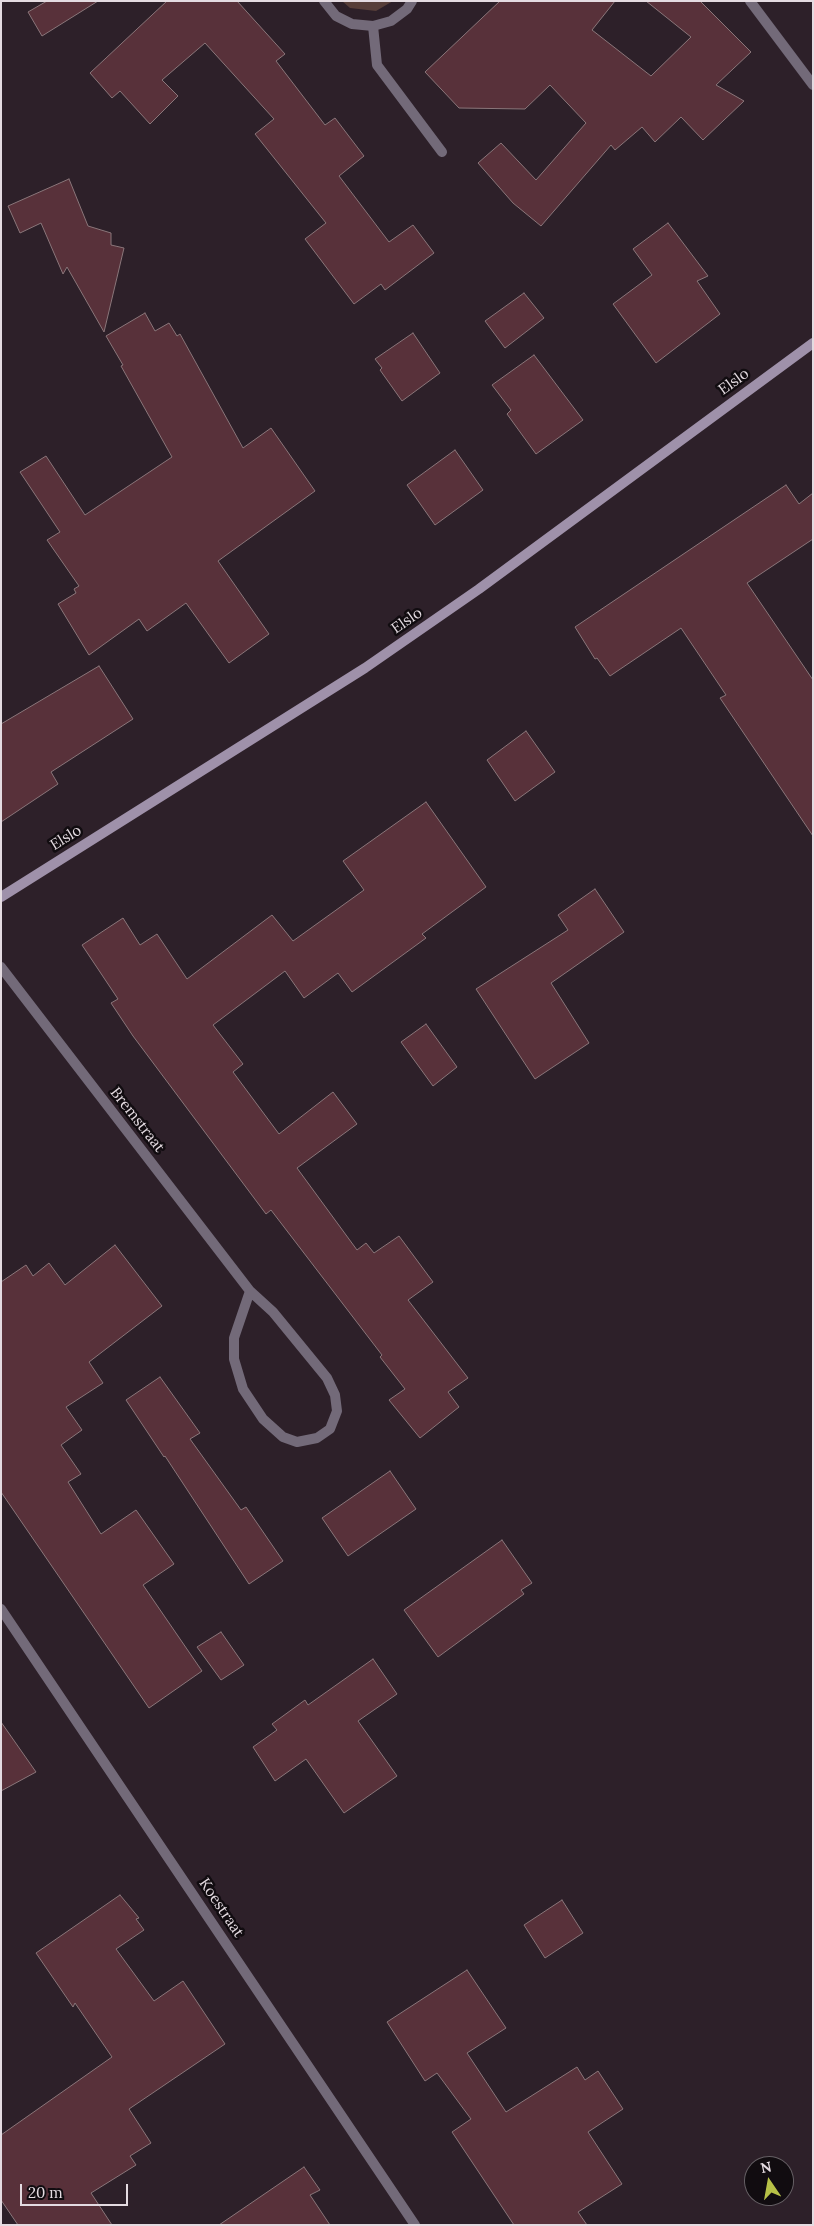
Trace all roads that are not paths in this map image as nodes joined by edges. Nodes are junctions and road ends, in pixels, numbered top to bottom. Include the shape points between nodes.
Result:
1 (324, 1) edge
2 (412, 1) edge
3 (750, 1) edge
4 (373, 26) junction
5 (813, 85) edge
6 (442, 152) dead end
7 (813, 343) edge
8 (1, 897) edge
9 (1, 967) edge
10 (250, 1291) junction
11 (1, 1609) edge
12 (415, 2225) edge

1 - 4 street via 336,16 352,24
2 - 4 street via 391,21
3 - 5 street
4 - 6 street via 377,65
7 - 8 street, Elslo via 479,589 365,668
9 - 10 street, Bremstraat
10 - 10 street, Bremstraat via 272,1312 326,1378 335,1395 337,1412 330,1429 317,1438 297,1442 284,1437 263,1419 243,1389 234,1359 234,1338
11 - 12 street, Koestraat

